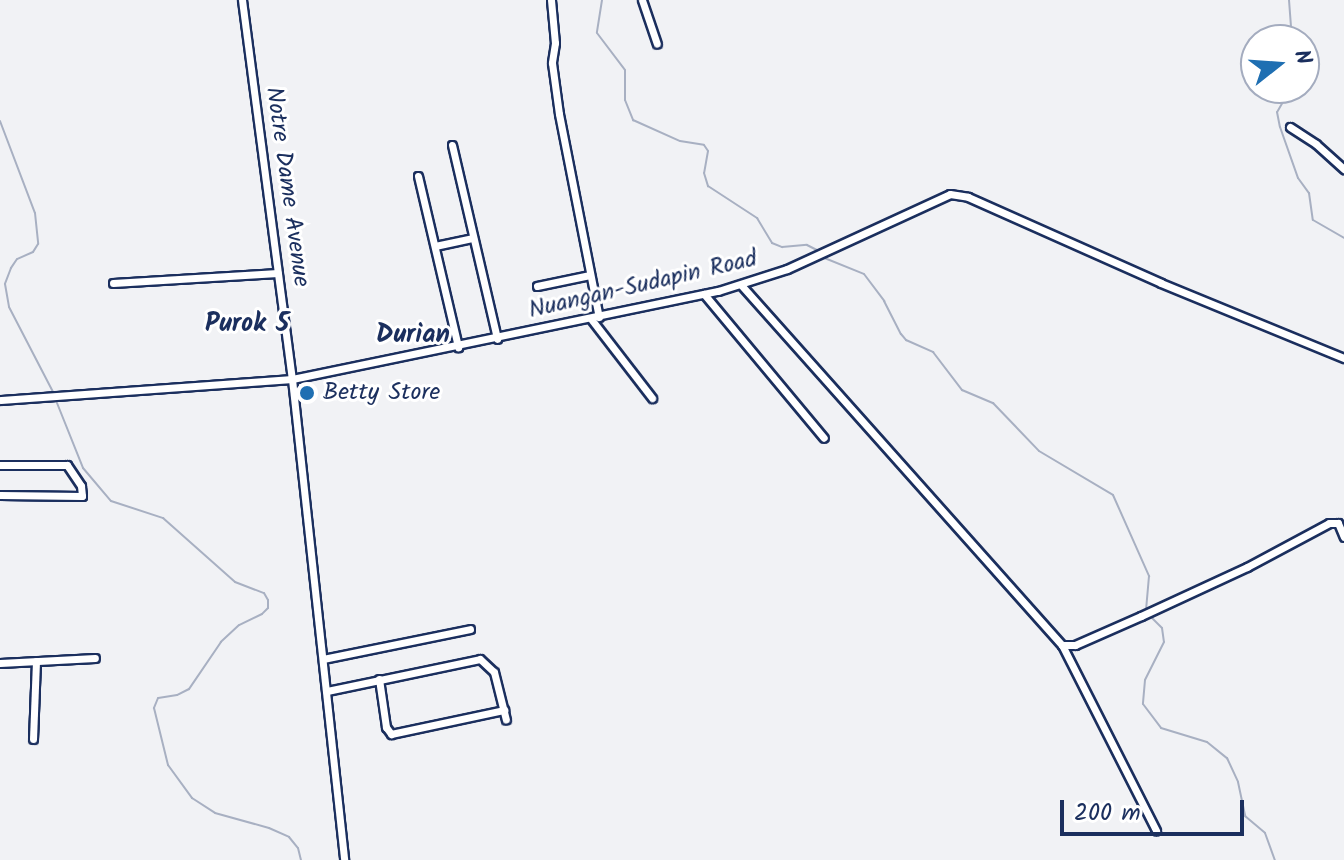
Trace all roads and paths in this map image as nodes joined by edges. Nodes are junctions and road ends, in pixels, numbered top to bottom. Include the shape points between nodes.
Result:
1 (242, 0) edge
2 (551, 0) edge
3 (642, 0) edge
4 (657, 44) dead end
5 (1290, 127) dead end
6 (452, 145) dead end
7 (1344, 169) edge
8 (418, 176) dead end
9 (473, 238) junction
10 (435, 246) junction
11 (278, 273) junction
12 (590, 275) junction
13 (113, 283) dead end
14 (537, 286) dead end
15 (742, 286) junction
16 (704, 294) junction
17 (595, 318) junction
18 (497, 339) junction
19 (458, 347) junction
20 (1344, 358) edge
21 (292, 379) junction
22 (652, 398) dead end
23 (0, 400) edge
24 (824, 438) dead end
25 (0, 465) edge
26 (0, 495) edge
27 (1344, 537) edge
28 (470, 629) dead end
29 (1062, 645) junction
30 (95, 658) dead end
31 (323, 659) junction
32 (36, 661) junction
33 (0, 663) edge
34 (379, 679) junction
35 (327, 691) junction
36 (504, 710) junction
37 (506, 720) dead end
38 (33, 739) dead end
39 (1156, 830) dead end
40 (344, 856) edge
41 (350, 860) edge

1 - 11 street, Notre Dame Avenue
2 - 12 street via 559,114
3 - 4 street
5 - 7 street
6 - 9 street
8 - 10 street
9 - 10 street
9 - 18 street
10 - 19 street
11 - 13 street
11 - 21 street, Notre Dame Avenue
12 - 14 street
12 - 17 street
15 - 16 street, Nuangan-Sudapin Road
15 - 20 street, Nuangan-Sudapin Road via 935,199 959,194
15 - 29 street
16 - 17 street, Nuangan-Sudapin Road
16 - 24 street
17 - 18 street, Nuangan-Sudapin Road
17 - 22 street
18 - 19 street, Nuangan-Sudapin Road
19 - 21 street, Nuangan-Sudapin Road
21 - 23 street, Nuangan-Sudapin Road
21 - 31 street, Notre Dame Avenue
25 - 26 street via 67,465 82,496
27 - 29 street via 1338,523 1329,523 1141,616 1075,645
28 - 31 street
29 - 39 street
30 - 32 street
31 - 35 street, Notre Dame Avenue
32 - 33 street
32 - 38 street
34 - 35 street
34 - 36 street via 480,659 494,672
34 - 36 street via 391,734
35 - 40 street, Notre Dame Avenue
36 - 37 street
40 - 41 street

